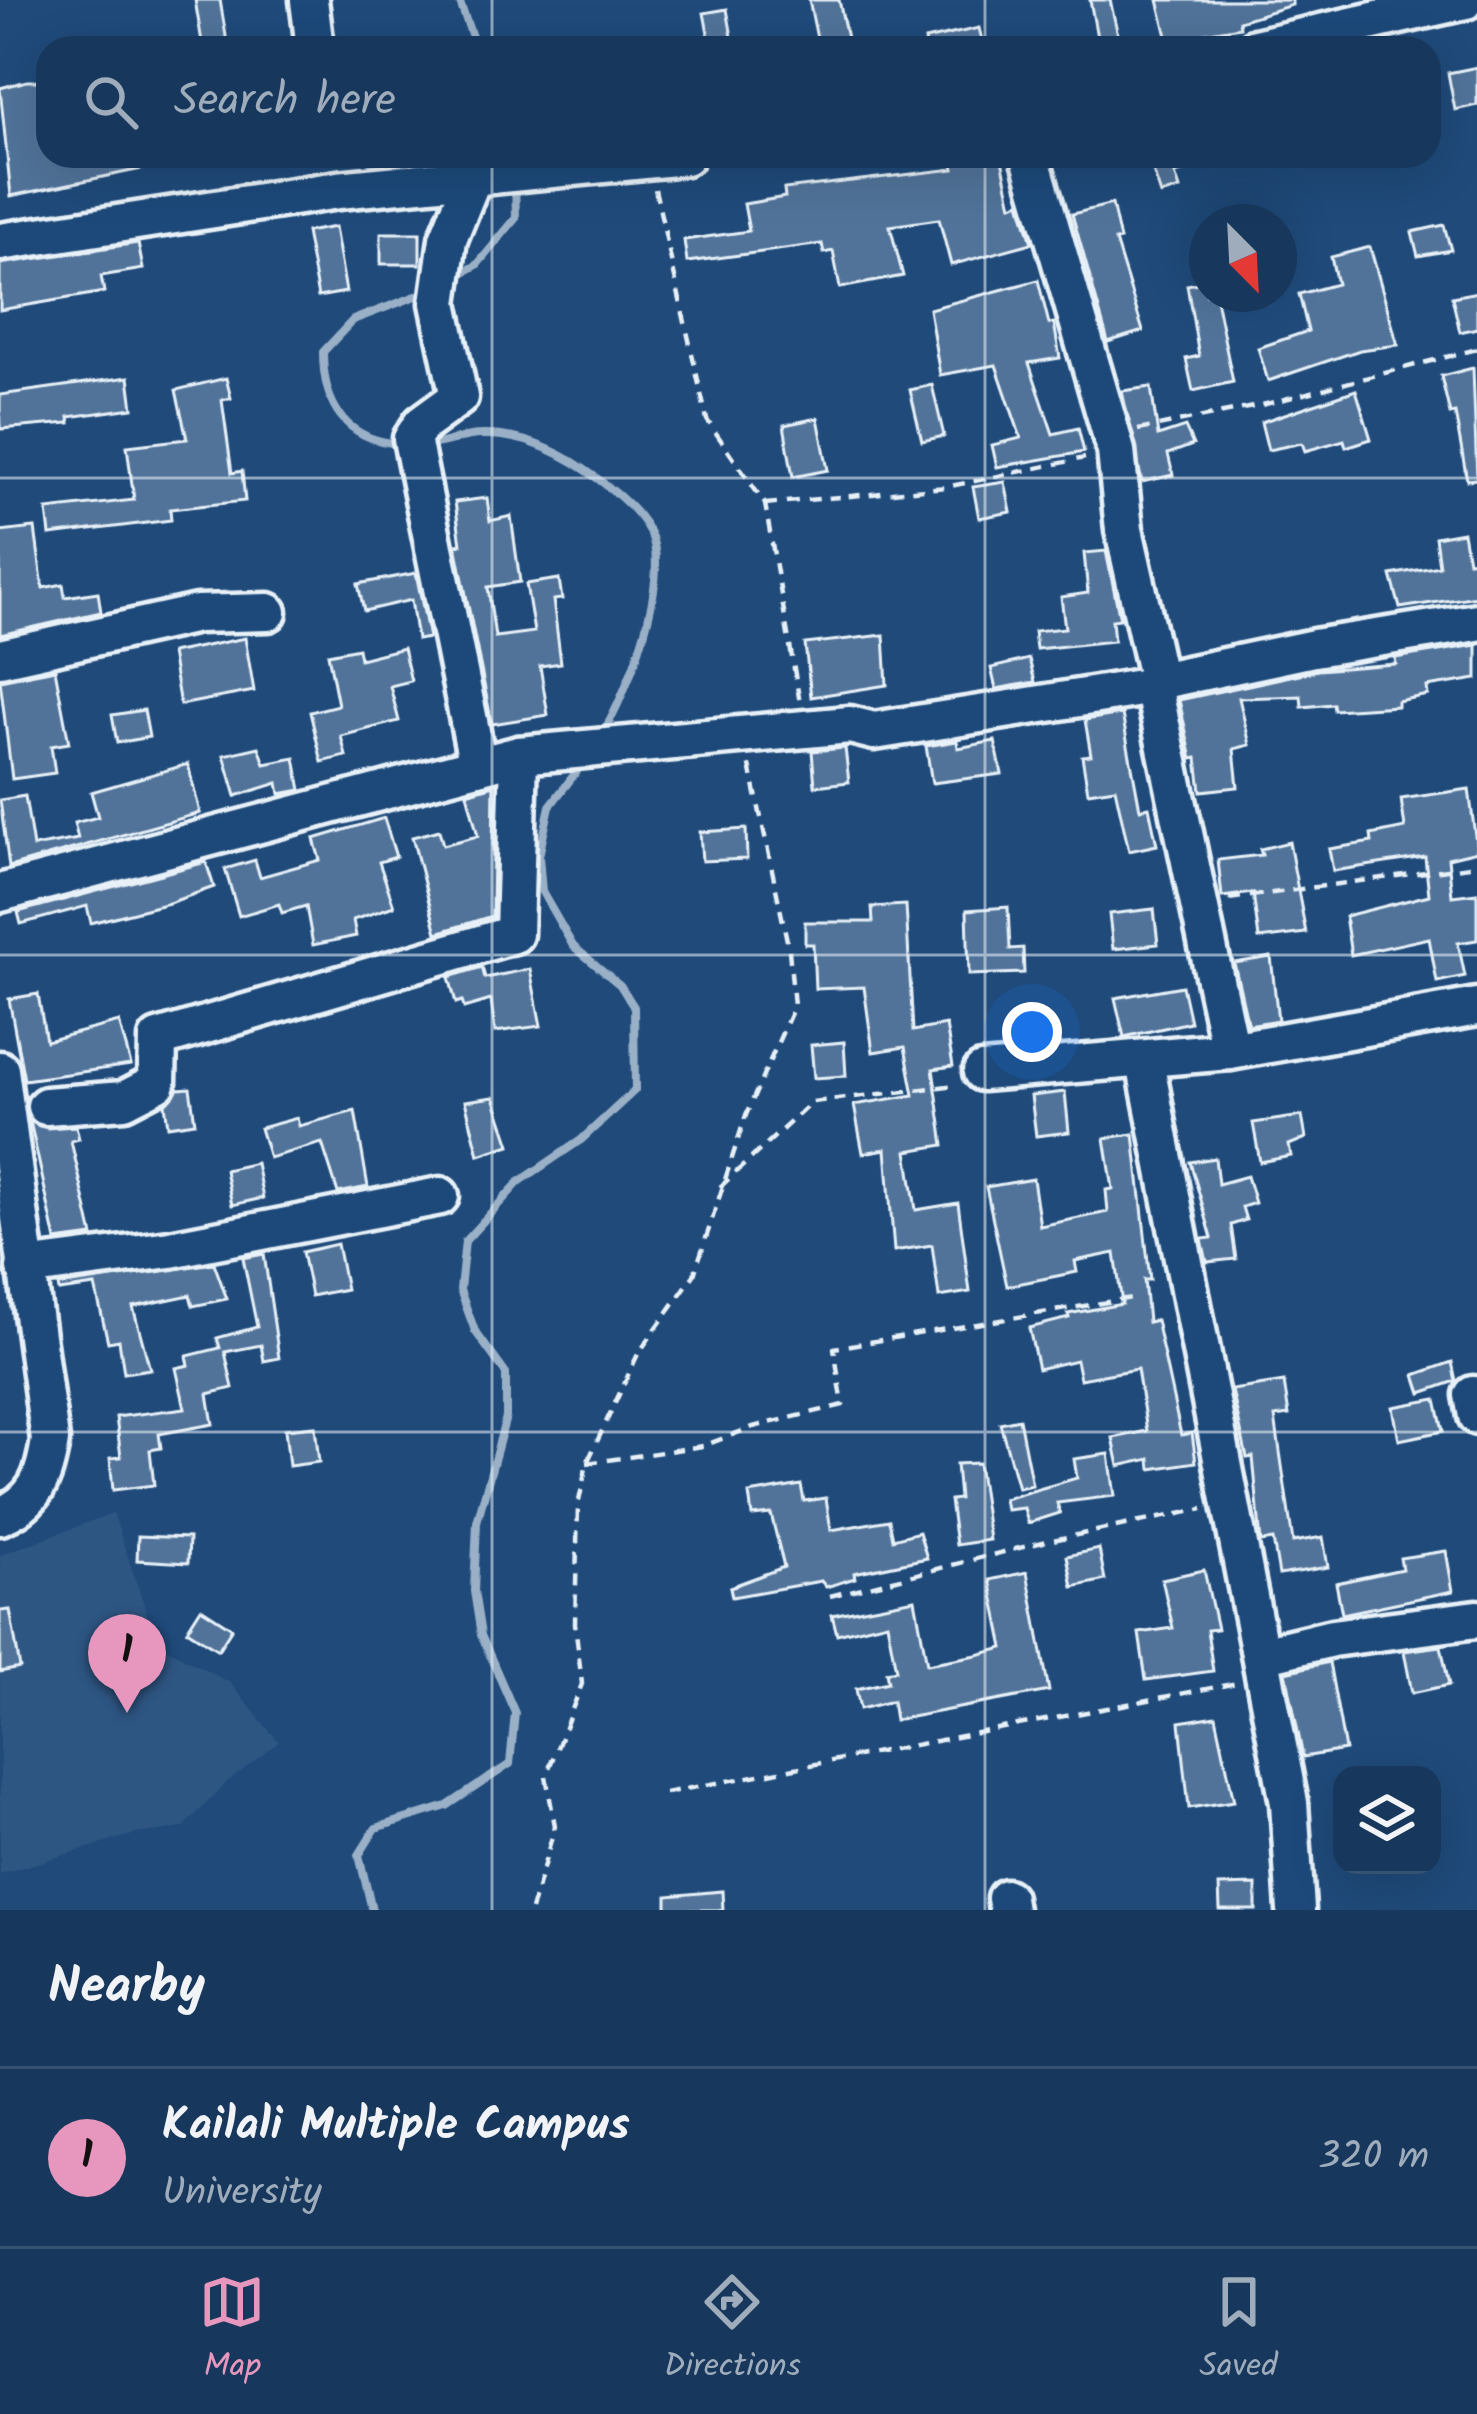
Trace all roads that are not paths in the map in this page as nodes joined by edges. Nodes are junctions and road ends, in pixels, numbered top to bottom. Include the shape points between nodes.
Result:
1 (309, 0) edge
2 (1466, 0) edge
3 (314, 36) edge
4 (1308, 36) edge
5 (553, 168) edge
6 (1033, 168) edge
7 (335, 173) edge
8 (474, 175) junction
9 (0, 242) edge
10 (268, 612) dead end
11 (1477, 622) edge
12 (0, 658) edge
13 (1155, 683) junction
14 (519, 755) junction
15 (478, 766) junction
16 (0, 893) edge
17 (1477, 1007) edge
18 (1230, 1051) junction
19 (1144, 1062) junction
20 (982, 1072) road end
21 (1, 1088) edge
22 (46, 1106) dead end
23 (440, 1196) dead end
24 (25, 1268) junction
25 (0, 1516) edge
26 (1477, 1619) edge
27 (1264, 1666) junction
28 (1295, 1910) edge

1 - 3 street
2 - 4 street
5 - 8 street
6 - 13 street via 1113,443
7 - 8 street
7 - 9 street
8 - 15 street via 448,239 439,303 459,397 412,439
10 - 12 street via 197,614
11 - 13 street
13 - 14 street via 874,731 850,724
13 - 18 street
14 - 15 street
14 - 22 street via 514,934 158,1039 157,1083 124,1100
15 - 16 street
17 - 18 street
18 - 19 street
19 - 20 street
19 - 27 street
21 - 24 street
23 - 24 street via 170,1249
24 - 25 street via 50,1440 46,1474 22,1508
26 - 27 street via 1332,1638
27 - 28 street via 1289,1803

